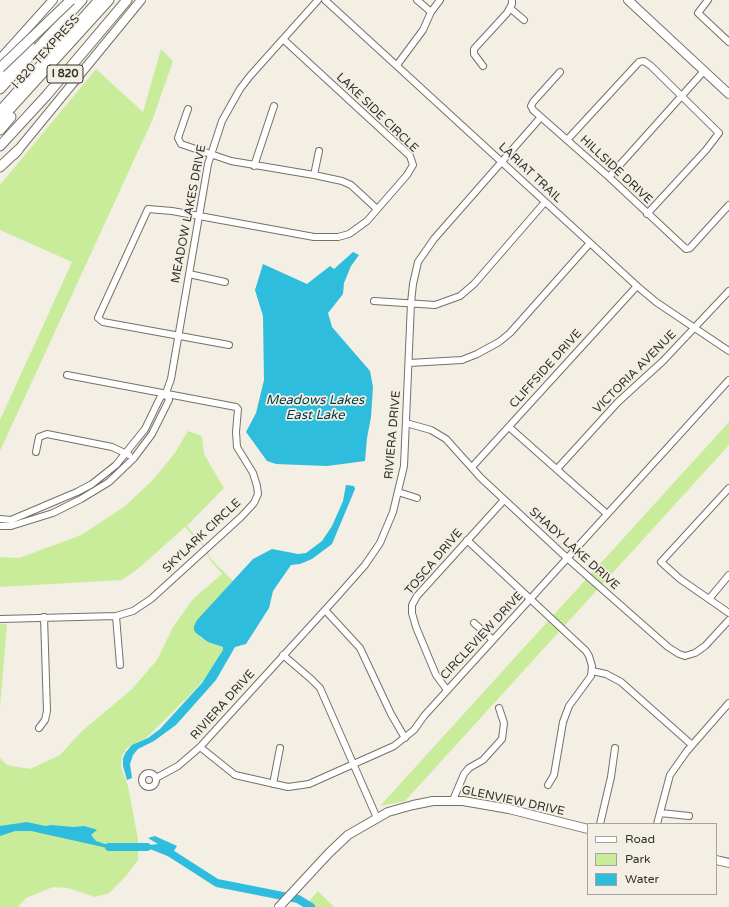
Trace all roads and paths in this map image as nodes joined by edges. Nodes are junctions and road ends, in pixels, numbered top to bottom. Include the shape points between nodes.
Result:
1 (53, 0) edge
2 (64, 0) edge
3 (71, 0) edge
4 (82, 0) edge
5 (99, 0) edge
6 (109, 0) edge
7 (127, 0) edge
8 (141, 0) edge
9 (318, 0) edge
10 (325, 0) edge
11 (417, 0) edge
12 (440, 0) edge
13 (512, 0) edge
14 (708, 0) edge
15 (632, 1) edge
16 (510, 8) junction
17 (431, 12) junction
18 (524, 20) dead end
19 (86, 26) junction
20 (284, 40) junction
21 (729, 42) edge
22 (0, 59) edge
23 (397, 65) junction
24 (483, 66) dead end
25 (0, 68) edge
26 (704, 71) junction
27 (560, 72) dead end
28 (0, 80) edge
29 (0, 89) edge
30 (728, 91) edge
31 (682, 96) junction
32 (274, 106) dead end
33 (1, 109) edge
34 (188, 109) dead end
35 (541, 116) junction
36 (0, 120) edge
37 (0, 130) edge
38 (567, 140) junction
39 (0, 146) edge
40 (18, 150) junction
41 (319, 151) dead end
42 (210, 154) junction
43 (502, 161) junction
44 (254, 166) junction
45 (0, 167) edge
46 (0, 172) edge
47 (314, 175) junction
48 (609, 177) junction
49 (545, 202) junction
50 (729, 205) edge
51 (377, 209) junction
52 (647, 214) junction
53 (199, 216) junction
54 (590, 244) junction
55 (189, 274) junction
56 (225, 282) dead end
57 (637, 286) junction
58 (729, 291) edge
59 (374, 301) dead end
60 (411, 304) junction
61 (695, 328) junction
62 (179, 335) junction
63 (229, 345) dead end
64 (729, 351) edge
65 (410, 363) junction
66 (67, 375) dead end
67 (729, 380) edge
68 (166, 393) junction
69 (406, 423) junction
70 (509, 427) junction
71 (36, 452) dead end
72 (127, 454) junction
73 (134, 458) junction
74 (472, 468) junction
75 (557, 469) junction
76 (729, 488) edge
77 (398, 492) junction
78 (417, 498) dead end
79 (504, 500) junction
80 (607, 514) junction
81 (0, 519) edge
82 (0, 526) edge
83 (467, 540) junction
84 (567, 558) junction
85 (729, 575) edge
86 (531, 599) junction
87 (709, 599) junction
88 (325, 610) junction
89 (729, 613) edge
90 (116, 616) junction
91 (44, 618) junction
92 (0, 619) edge
93 (729, 620) edge
94 (474, 623) dead end
95 (493, 640) junction
96 (283, 655) junction
97 (120, 665) dead end
98 (592, 671) junction
99 (447, 690) junction
100 (729, 703) edge
101 (499, 708) dead end
102 (39, 728) dead end
103 (405, 738) junction
104 (692, 745) junction
105 (200, 747) junction
106 (280, 748) dead end
107 (615, 748) dead end
108 (353, 765) junction
109 (156, 778) dead end
110 (273, 784) junction
111 (548, 785) dead end
112 (453, 800) junction
113 (660, 813) junction
114 (689, 816) dead end
115 (377, 818) junction
116 (600, 823) edge
117 (657, 823) edge
118 (587, 829) edge
119 (717, 860) edge
120 (729, 863) edge
121 (279, 907) edge

1 - 22 main road
2 - 28 highway
3 - 25 highway, bridge
4 - 29 highway, I 820
5 - 33 highway, I 820 TEXPRESS
6 - 19 highway, I 820 TEXPRESS
7 - 39 highway, I 820
8 - 40 main road
9 - 20 street, MEADOW LAKES DRIVE
10 - 23 street, LARIAT TRAIL
11 - 17 street
12 - 17 street
13 - 16 street
14 - 21 street via 698,13
15 - 26 main road
16 - 18 street
16 - 24 street via 474,50
17 - 23 street via 424,30
19 - 36 highway, I 820 TEXPRESS
19 - 37 highway via 81,38
20 - 42 street, MEADOW LAKES DRIVE via 240,89 222,121
20 - 51 street, LAKE SIDE CIRCLE via 412,159 413,165 407,175
23 - 43 street, LARIAT TRAIL
26 - 30 main road
26 - 31 street
27 - 35 street, HILLSIDE DRIVE via 531,106
31 - 38 street via 644,61 639,62
31 - 48 street
31 - 52 street via 719,133
32 - 44 street
34 - 42 street via 178,140 181,144
35 - 38 street, HILLSIDE DRIVE
35 - 43 street, RIVIERA DRIVE
38 - 48 street, HILLSIDE DRIVE
40 - 45 highway
40 - 46 main road
41 - 47 street
42 - 44 street
42 - 53 street, MEADOW LAKES DRIVE
43 - 49 street, LARIAT TRAIL
43 - 60 street, RIVIERA DRIVE via 422,256 415,274
44 - 47 street
47 - 51 street via 351,185
48 - 52 street, HILLSIDE DRIVE
49 - 54 street, LARIAT TRAIL
49 - 60 street via 466,292 435,305
50 - 52 street, HILLSIDE DRIVE via 688,250
51 - 53 street, LAKE SIDE CIRCLE via 367,221 350,234 324,238
53 - 55 street, MEADOW LAKES DRIVE
53 - 62 street, LAKE SIDE CIRCLE via 148,209 97,316 102,322
54 - 57 street, LARIAT TRAIL
54 - 65 street via 510,333 493,345 462,360
55 - 56 street
55 - 62 street, MEADOW LAKES DRIVE
57 - 61 street, LARIAT TRAIL
57 - 70 street, CLIFFSIDE DRIVE
58 - 61 street, VICTORIA AVENUE
59 - 60 street
60 - 65 street, RIVIERA DRIVE
61 - 64 street, LARIAT TRAIL
61 - 75 street, VICTORIA AVENUE via 618,402
62 - 63 street
62 - 68 street, MEADOW LAKES DRIVE
65 - 69 street, RIVIERA DRIVE
66 - 68 street
67 - 80 street, CIRCLEVIEW DRIVE
68 - 72 street, MEADOW LAKES DRIVE via 160,398 145,429
68 - 73 street, MEADOW LAKES DRIVE via 169,400 158,424
68 - 90 street, SKYLARK CIRCLE via 238,409 237,447 253,473 258,494 254,503 241,517 151,599 133,611
69 - 74 street, SHADY LAKE DRIVE via 437,433 456,448
69 - 77 street, RIVIERA DRIVE via 404,466
70 - 74 street, CLIFFSIDE DRIVE
70 - 75 street
71 - 72 street via 39,437 47,434 112,447
72 - 73 street
72 - 81 street, MEADOW LAKES DRIVE via 104,475 77,492 11,520
73 - 82 street, MEADOW LAKES DRIVE via 109,482 81,500 23,523
74 - 79 street, SHADY LAKE DRIVE
75 - 80 street
76 - 87 street via 661,562
77 - 78 street
77 - 88 street, RIVIERA DRIVE via 385,533 374,553
79 - 83 street, TOSCA DRIVE
79 - 84 street, SHADY LAKE DRIVE
80 - 84 street, CIRCLEVIEW DRIVE
83 - 86 street
83 - 99 street, TOSCA DRIVE via 412,605 416,627 436,675
84 - 86 street, CIRCLEVIEW DRIVE
84 - 93 street, SHADY LAKE DRIVE via 668,647 681,655 695,653 706,646
85 - 87 street
86 - 95 street, CIRCLEVIEW DRIVE
86 - 98 street via 586,652
87 - 89 street
88 - 96 street, RIVIERA DRIVE
88 - 103 street via 360,648
90 - 91 street, SKYLARK CIRCLE
90 - 97 street
91 - 92 street, SKYLARK CIRCLE
91 - 102 street via 47,711 45,720
94 - 95 street
95 - 99 street, CIRCLEVIEW DRIVE
96 - 105 street, RIVIERA DRIVE
96 - 108 street via 320,688
98 - 104 street via 606,674 621,682
98 - 111 street via 584,687 569,706 563,722 554,775
99 - 103 street, CIRCLEVIEW DRIVE
100 - 104 street
101 - 112 street via 504,723 502,739 484,760 469,768 464,774
103 - 108 street, CIRCLEVIEW DRIVE via 382,753
104 - 113 street via 670,775
105 - 109 street, RIVIERA DRIVE via 178,766
105 - 110 street, CIRCLEVIEW DRIVE via 235,774
106 - 110 street
107 - 116 street
108 - 110 street, CIRCLEVIEW DRIVE via 300,786
108 - 115 street
112 - 115 main road, GLENVIEW DRIVE via 413,805 392,810
112 - 118 main road, GLENVIEW DRIVE via 508,809
113 - 114 street
113 - 117 street
115 - 121 main road, GLENVIEW DRIVE via 348,835
119 - 120 main road

